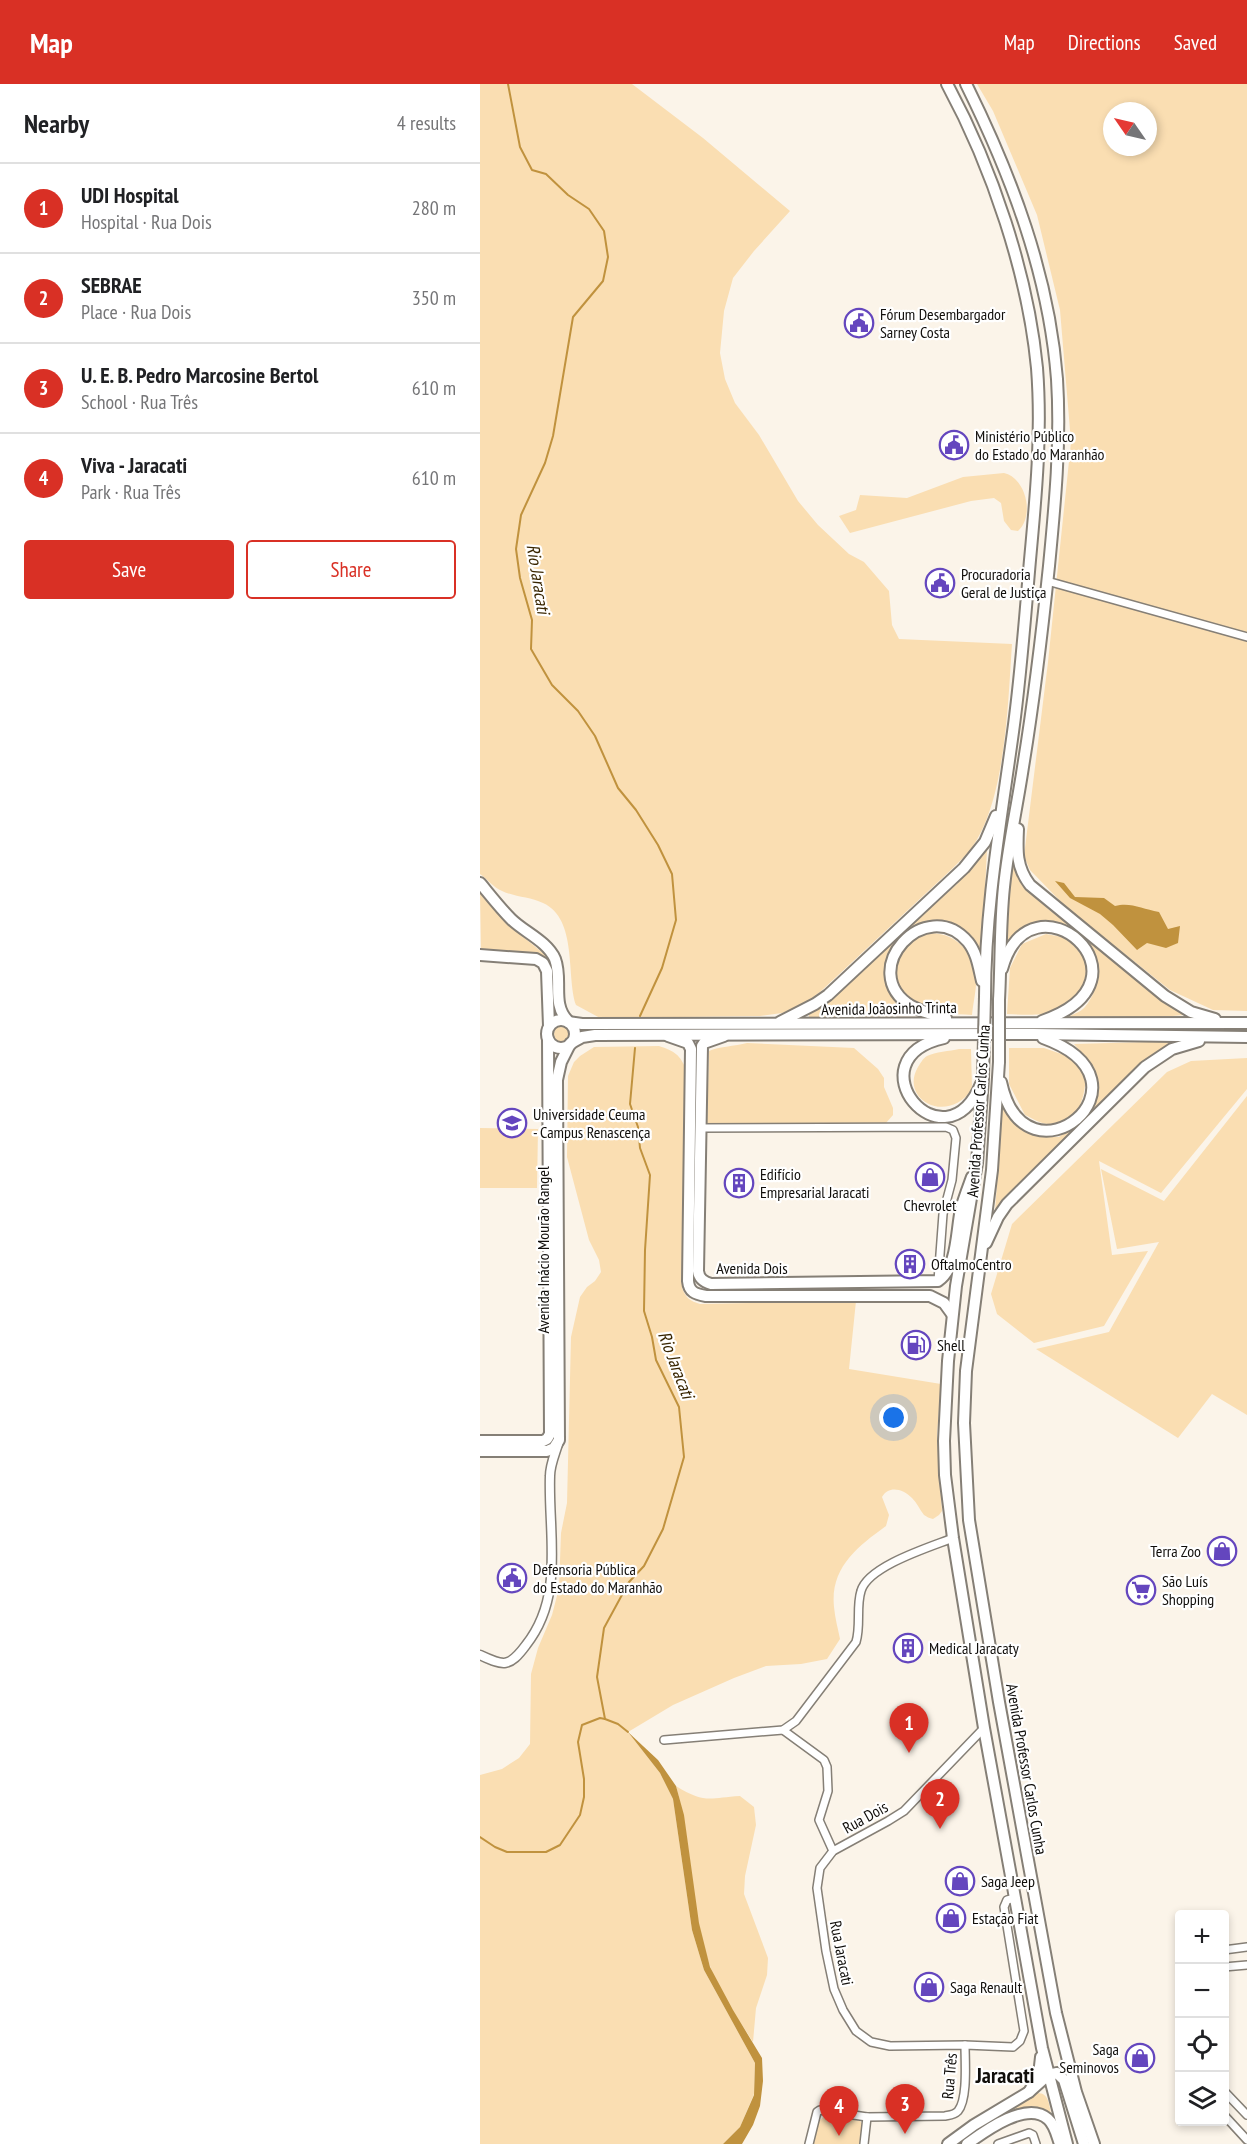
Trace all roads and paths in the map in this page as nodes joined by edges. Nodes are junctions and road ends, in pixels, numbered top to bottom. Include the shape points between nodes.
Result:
1 (966, 84) edge
2 (948, 86) edge
3 (991, 134) junction
4 (982, 159) junction
5 (1018, 202) junction
6 (1047, 581) junction
7 (1247, 637) edge
8 (1022, 777) junction
9 (1006, 784) junction
10 (480, 883) edge
11 (480, 955) edge
12 (985, 994) junction
13 (1000, 998) junction
14 (568, 1022) junction
15 (961, 1022) junction
16 (1035, 1023) junction
17 (1242, 1023) edge
18 (775, 1024) junction
19 (549, 1026) junction
20 (968, 1034) junction
21 (664, 1035) junction
22 (726, 1035) junction
23 (1034, 1035) junction
24 (1222, 1037) junction
25 (1247, 1037) edge
26 (548, 1039) junction
27 (571, 1043) junction
28 (999, 1066) junction
29 (983, 1078) junction
30 (700, 1128) junction
31 (977, 1163) junction
32 (953, 1253) junction
33 (980, 1260) junction
34 (959, 1270) junction
35 (938, 1281) junction
36 (799, 1283) junction
37 (799, 1296) junction
38 (952, 1314) junction
39 (554, 1437) junction
40 (480, 1441) edge
41 (480, 1451) edge
42 (953, 1538) junction
43 (480, 1655) edge
44 (984, 1728) junction
45 (783, 1730) junction
46 (664, 1740) dead end
47 (833, 1851) junction
48 (1015, 1898) junction
49 (1247, 1947) edge
50 (1229, 1949) edge
51 (1247, 1965) edge
52 (1229, 1967) edge
53 (1030, 1979) junction
54 (1016, 1982) junction
55 (965, 2045) junction
56 (1042, 2048) junction
57 (1048, 2075) junction
58 (1029, 2092) junction
59 (1229, 2096) edge
60 (1247, 2115) edge
61 (867, 2117) junction
62 (1229, 2120) edge
63 (1247, 2140) edge
64 (809, 2144) edge
65 (864, 2144) edge
66 (948, 2144) edge
67 (967, 2144) edge
68 (998, 2144) edge
69 (1036, 2144) edge
70 (1060, 2144) edge
71 (1067, 2144) edge
72 (1084, 2144) edge
73 (1094, 2144) edge

1 - 3 main road, Avenida Professor Carlos Cunha
2 - 3 main road via 959,97 977,135 982,138
2 - 4 main road, Avenida Professor Carlos Cunha
3 - 5 main road, Avenida Professor Carlos Cunha
4 - 5 main road via 997,158 1010,193
4 - 9 main road, Avenida Professor Carlos Cunha via 1010,240 1026,305 1039,411 1036,502
5 - 6 main road, Avenida Professor Carlos Cunha via 1048,313 1057,377 1059,448
6 - 7 street
6 - 8 main road, Avenida Professor Carlos Cunha
8 - 13 main road, Avenida Professor Carlos Cunha via 1004,888
8 - 17 main road via 1017,857 1030,885 1176,1004 1197,1015
9 - 12 main road, Avenida Professor Carlos Cunha via 995,852
9 - 18 main road via 990,832 964,868 828,994
10 - 14 main road via 511,919 554,957 558,1006
11 - 19 main road via 541,961 547,971
12 - 15 main road via 972,949 961,936 945,928 928,928 909,935 900,944 891,964 894,985 901,997 919,1010
12 - 29 main road, Avenida Professor Carlos Cunha, bridge
13 - 16 main road via 1004,962 1026,933 1061,928 1080,940 1092,964 1089,988 1075,1005
13 - 28 main road, Avenida Professor Carlos Cunha, bridge
14 - 18 main road, Avenida Joãosinho Trinta
14 - 19 main road via 556,1021
14 - 27 main road via 575,1032
15 - 16 main road, Avenida Joãosinho Trinta
15 - 18 main road, Avenida Joãosinho Trinta
16 - 17 main road, Avenida Joãosinho Trinta
19 - 26 main road
20 - 22 main road, Avenida Joãosinho Trinta
20 - 23 main road, Avenida Joãosinho Trinta
20 - 29 main road via 935,1040 917,1051 905,1070 906,1092 922,1111 948,1116 968,1105
21 - 22 main road, Avenida Joãosinho Trinta
21 - 27 main road, Avenida Joãosinho Trinta via 588,1036
21 - 37 main road, Avenida Dois via 688,1042 691,1049 689,1288 706,1296
22 - 30 main road, Avenida Dois via 702,1046
23 - 24 main road, Avenida Joãosinho Trinta
23 - 28 main road via 1070,1050 1085,1064 1090,1077 1090,1101 1071,1125 1054,1131 1038,1130 1018,1118 1002,1087
24 - 25 main road, Avenida Joãosinho Trinta
24 - 33 main road via 1172,1049 1145,1068 1007,1204 990,1232
26 - 27 main road via 556,1047
26 - 39 main road, Avenida Inácio Mourão Rangel
27 - 39 main road, Avenida Inácio Mourão Rangel via 561,1062 558,1080
28 - 33 main road, Avenida Professor Carlos Cunha via 992,1170
29 - 31 main road, Avenida Professor Carlos Cunha
30 - 35 street via 948,1128 956,1138 952,1180 943,1214
30 - 36 main road, Avenida Dois via 700,1277 711,1284
31 - 32 main road via 962,1204
31 - 34 main road, Avenida Professor Carlos Cunha
32 - 34 main road
32 - 35 main road via 947,1273
33 - 73 main road, Avenida Professor Carlos Cunha via 964,1423 974,1556 1056,2013
34 - 38 main road, Avenida Professor Carlos Cunha
35 - 36 main road, Avenida Dois
36 - 37 main road
37 - 38 main road, Avenida Dois via 930,1296 944,1303
38 - 42 main road, Avenida Professor Carlos Cunha via 944,1441
39 - 40 main road via 543,1441
39 - 41 main road via 554,1448 546,1451
39 - 43 street via 550,1474 552,1580 545,1612 531,1640 513,1660 503,1664
42 - 44 main road, Avenida Professor Carlos Cunha
42 - 45 street via 879,1570 866,1581 861,1588 856,1642 796,1721
44 - 47 street, Rua Dois via 904,1811
44 - 48 main road, Avenida Professor Carlos Cunha
45 - 46 street
45 - 47 street via 825,1760 828,1791 819,1820
47 - 55 street, Rua Jaracati via 817,1876 818,1896 834,1989 856,2031 871,2042 890,2046
48 - 53 main road, Avenida Professor Carlos Cunha
48 - 54 street via 1007,1900 1004,1907
49 - 50 street
51 - 52 street
53 - 54 street
53 - 56 main road, Avenida Professor Carlos Cunha
54 - 55 street, Rua Jaracati via 1023,2037 1013,2048
55 - 61 street, Rua Três via 964,2097 955,2114
56 - 57 main road, Avenida Professor Carlos Cunha
56 - 58 main road via 1039,2075
57 - 58 main road
57 - 71 main road, Avenida Professor Carlos Cunha
57 - 72 main road via 1057,2073 1064,2080
58 - 66 main road
59 - 60 street
61 - 64 street, Rua Três via 820,2110
61 - 65 street
62 - 63 street
67 - 70 main road via 1001,2123 1032,2113 1050,2120
68 - 69 street via 1025,2134 1033,2135

